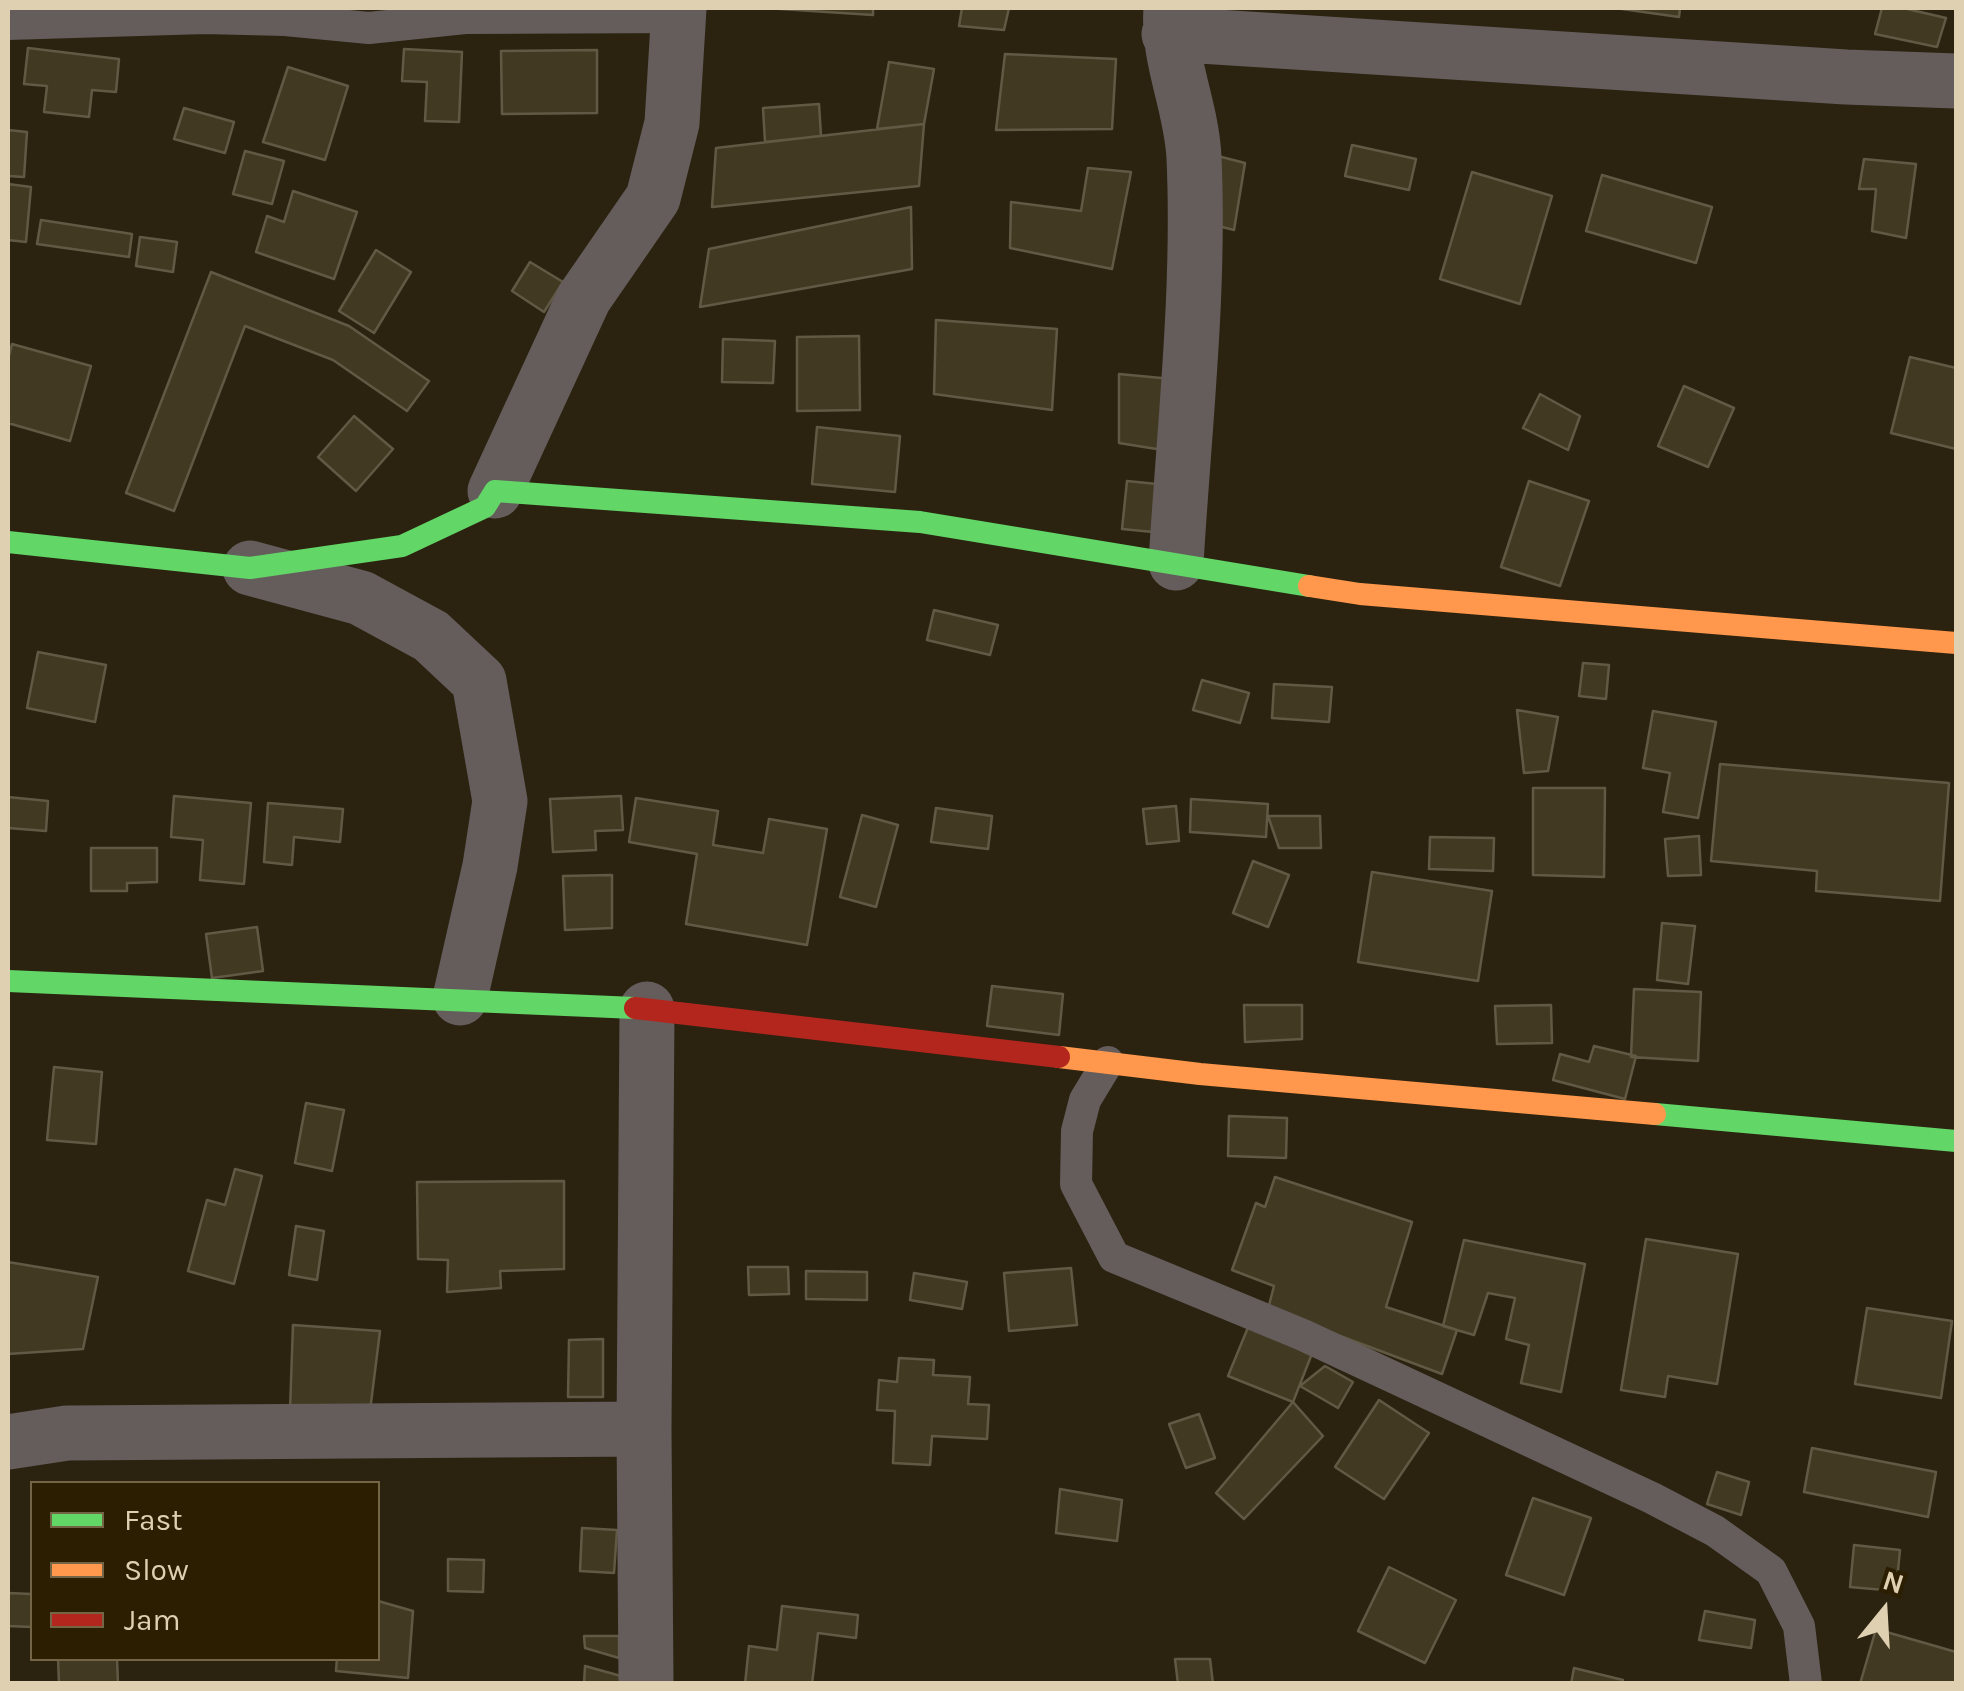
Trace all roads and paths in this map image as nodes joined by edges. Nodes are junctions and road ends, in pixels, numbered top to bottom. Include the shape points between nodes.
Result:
1 (678, 12) edge
2 (1170, 21) edge
3 (8, 24) edge
4 (1956, 82) edge
5 (495, 491) junction
6 (8, 542) edge
7 (1176, 563) junction
8 (250, 568) junction
9 (1956, 643) edge
10 (8, 981) edge
11 (460, 998) junction
12 (647, 1009) junction
13 (1108, 1062) junction
14 (1956, 1141) edge
15 (644, 1429) junction
16 (8, 1442) edge
17 (646, 1684) edge
18 (1806, 1684) edge

1 - 3 lane via 465,18 370,28 237,19
1 - 5 street via 672,123 654,198 584,298
2 - 4 street
2 - 7 street via 1194,153 1195,250
5 - 7 street via 920,522
5 - 8 street via 485,507 402,546
6 - 8 street
7 - 9 street via 1360,594
8 - 11 street via 361,598 431,636 479,682 500,801
10 - 11 street
11 - 12 street
12 - 13 street
12 - 15 street
13 - 14 street
13 - 18 lane via 1085,1100 1077,1130 1076,1184 1114,1256 1302,1334 1715,1531 1771,1572 1799,1626
15 - 16 street via 67,1433
15 - 17 street

